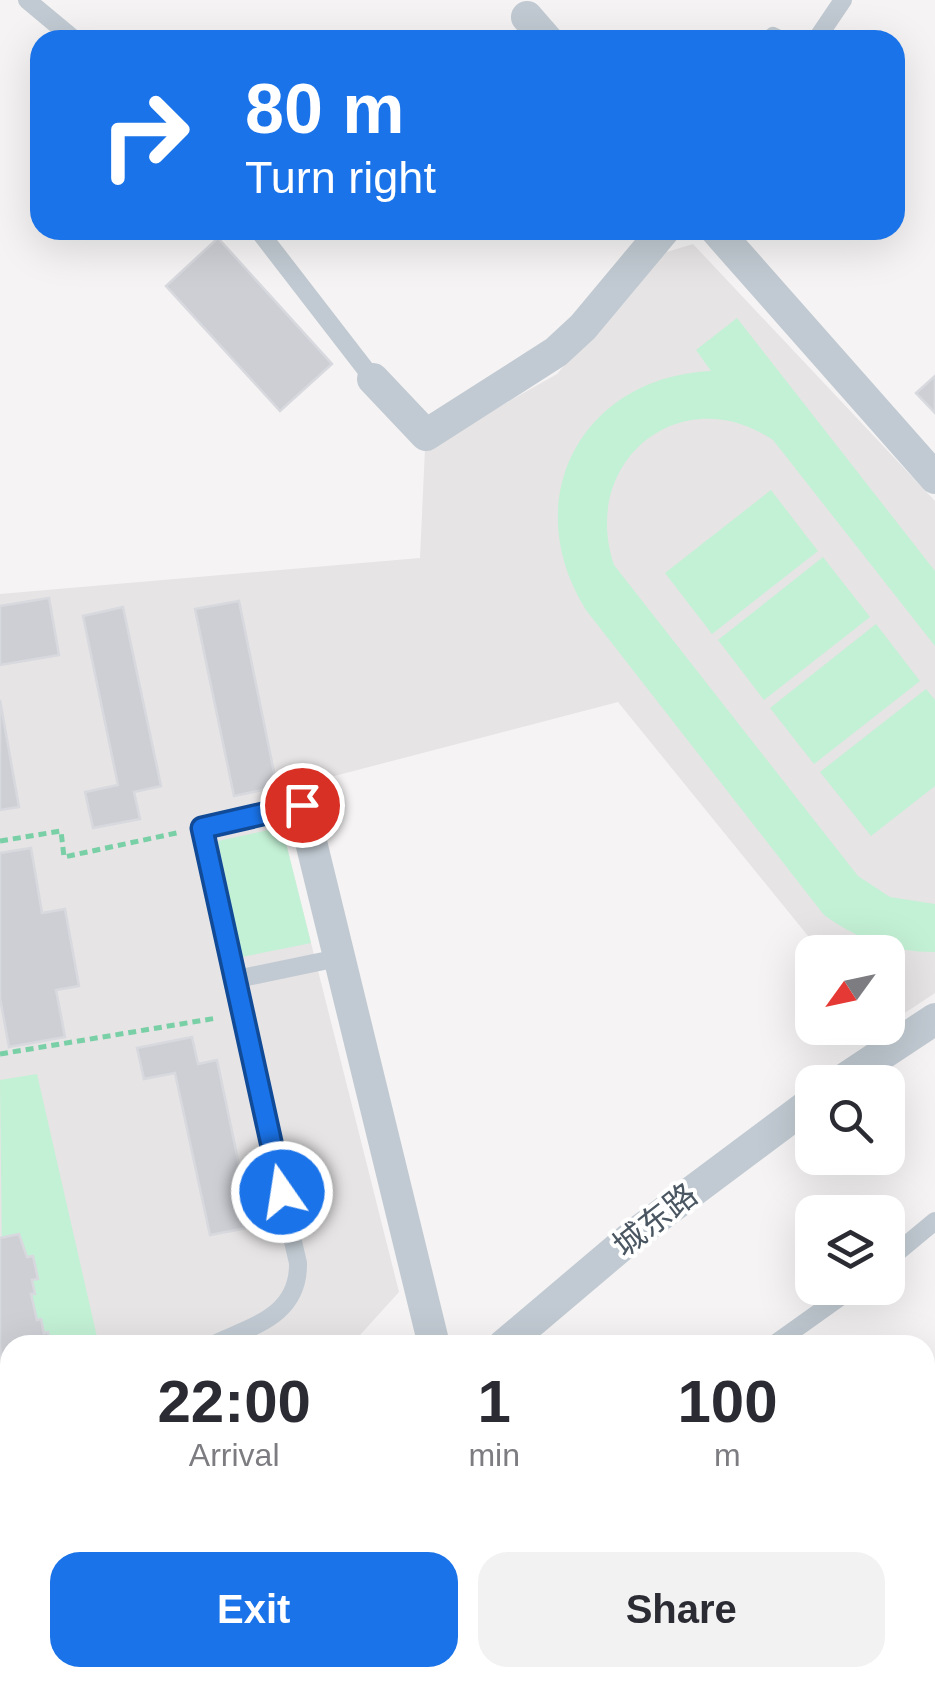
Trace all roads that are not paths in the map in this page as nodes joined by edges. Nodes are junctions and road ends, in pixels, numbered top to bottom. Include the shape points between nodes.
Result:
1 (27, 0) edge
2 (843, 0) edge
3 (64, 30) edge
4 (823, 30) edge
5 (266, 240) edge
6 (656, 240) edge
7 (725, 240) edge
8 (373, 379) joint
9 (935, 478) edge
10 (302, 805) joint
11 (338, 958) junction
12 (232, 980) junction
13 (935, 1019) edge
14 (866, 1065) edge
15 (795, 1115) edge
16 (935, 1221) edge
17 (905, 1246) edge
18 (829, 1305) edge
19 (234, 1335) edge
20 (432, 1335) edge
21 (516, 1335) edge
22 (787, 1335) edge

1 - 3 lane
2 - 4 lane
5 - 8 lane
6 - 8 street via 556,352 426,436
7 - 9 street
10 - 11 street
10 - 12 lane via 202,828
11 - 12 lane
11 - 20 street
12 - 19 lane via 298,1274 280,1314
13 - 14 street
15 - 21 street, 城东路
16 - 17 lane
18 - 22 lane

